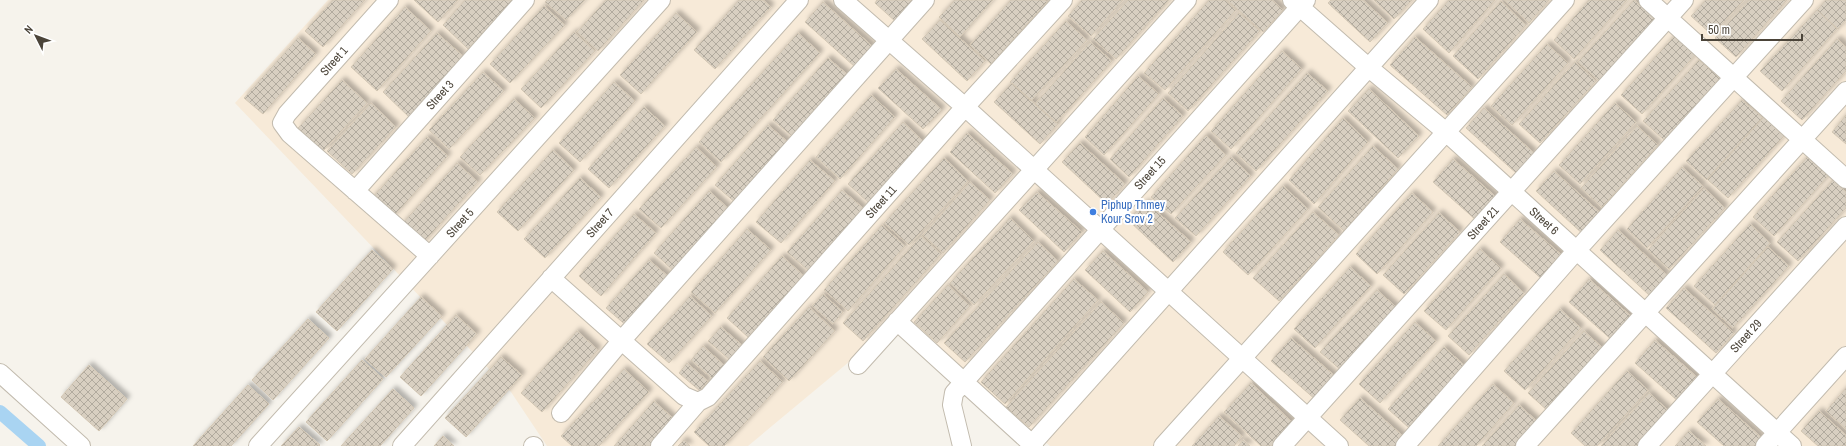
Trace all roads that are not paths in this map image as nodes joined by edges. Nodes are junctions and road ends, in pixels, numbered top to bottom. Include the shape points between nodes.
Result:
1 (389, 0) edge
2 (526, 0) edge
3 (661, 0) edge
4 (799, 0) edge
5 (843, 0) edge
6 (925, 0) edge
7 (1063, 0) edge
8 (1187, 0) edge
9 (1429, 0) edge
10 (1565, 0) edge
11 (1648, 0) edge
12 (1684, 0) edge
13 (1804, 0) edge
14 (1299, 2) edge
15 (1668, 18) junction
16 (888, 40) junction
17 (1368, 68) junction
18 (1734, 78) junction
19 (1846, 91) edge
20 (965, 107) junction
21 (1446, 132) junction
22 (1802, 140) junction
23 (1034, 169) junction
24 (1846, 179) edge
25 (355, 191) junction
26 (1511, 192) junction
27 (1846, 226) edge
28 (1100, 229) junction
29 (1576, 251) junction
30 (430, 256) junction
31 (551, 278) junction
32 (1169, 291) junction
33 (1646, 313) junction
34 (897, 322) junction
35 (621, 341) junction
36 (1846, 356) edge
37 (1242, 358) junction
38 (858, 365) dead end
39 (0, 373) edge
40 (1712, 373) junction
41 (963, 382) junction
42 (698, 402) junction
43 (561, 413) dead end
44 (1307, 418) junction
45 (1771, 439) edge
46 (1033, 445) edge
47 (81, 446) edge
48 (258, 446) edge
49 (402, 446) edge
50 (660, 446) edge
51 (962, 446) edge
52 (1163, 446) edge
53 (1282, 446) edge
54 (1339, 446) edge
55 (1405, 446) edge
56 (1525, 446) edge
57 (1647, 446) edge
58 (1792, 446) edge

1 - 25 street, Street 1 via 287,114 282,123 290,134
2 - 25 street, Street 3
3 - 30 street, Street 5
4 - 31 street, Street 7
5 - 16 street
6 - 16 street
7 - 20 street, Street 11
8 - 23 street
9 - 17 street
10 - 21 street
11 - 15 street
12 - 15 street, Street 21
13 - 18 street
14 - 17 street, Street 6
14 - 28 street, Street 15
15 - 18 street
15 - 26 street, Street 21
16 - 20 street
16 - 35 street
17 - 21 street, Street 6
17 - 32 street
18 - 22 street
18 - 29 street
19 - 22 street
20 - 23 street
20 - 42 street, Street 11 via 708,397
21 - 26 street, Street 6
21 - 37 street
22 - 24 street
22 - 33 street
23 - 28 street
23 - 34 street
25 - 30 street
26 - 29 street, Street 6
26 - 44 street, Street 21
27 - 40 street, Street 29
28 - 32 street
28 - 41 street, Street 15
29 - 33 street, Street 6
29 - 55 street
30 - 48 street, Street 5
31 - 35 street
31 - 49 street, Street 7
32 - 37 street
32 - 46 street
33 - 40 street, Street 6
33 - 56 street
34 - 38 street
34 - 41 street
35 - 42 street via 684,396
35 - 43 street
36 - 45 street
37 - 44 street
37 - 52 street
39 - 47 street
40 - 45 street, Street 6
40 - 57 street, Street 29
41 - 46 street
41 - 51 street, Street 15 via 954,393 952,405
42 - 50 street, Street 11
44 - 53 street, Street 21
44 - 54 street
45 - 58 street, Street 6

